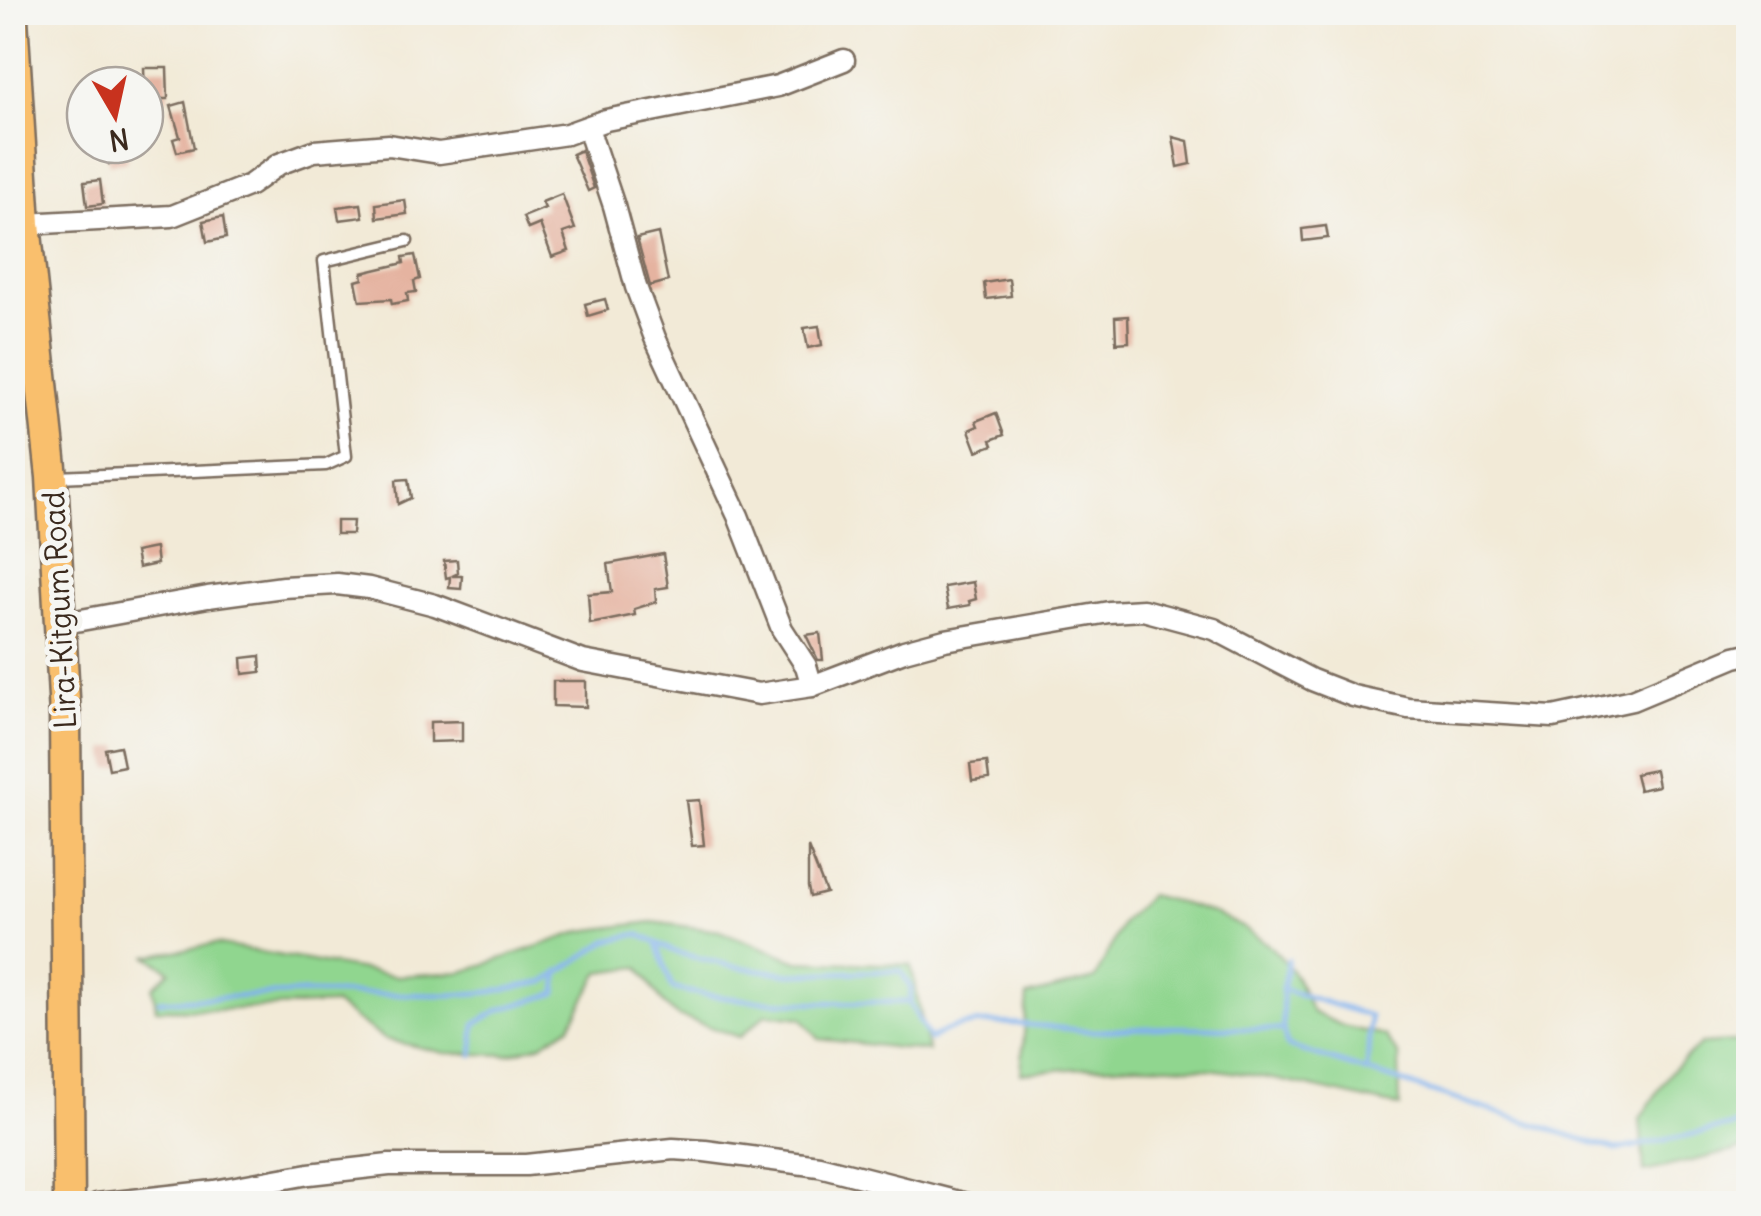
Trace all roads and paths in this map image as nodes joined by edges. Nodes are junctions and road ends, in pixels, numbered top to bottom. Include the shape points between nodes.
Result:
1 (12, 18) edge
2 (844, 60) dead end
3 (588, 128) junction
4 (25, 224) junction
5 (407, 242) dead end
6 (52, 477) junction
7 (58, 624) junction
8 (1748, 654) edge
9 (812, 686) junction
10 (69, 1204) edge
11 (97, 1204) edge
12 (968, 1204) edge

1 - 4 main road, Lira-Kitgum Road
2 - 3 street via 778,86
3 - 4 street via 439,153 340,147 290,159 250,184 172,216
3 - 9 street via 655,338
4 - 6 main road, Lira-Kitgum Road
5 - 6 lane via 324,261 346,456 326,464
6 - 7 main road, Lira-Kitgum Road
7 - 9 street via 208,597 336,584 435,605 583,660 740,692
7 - 10 main road, Lira-Kitgum Road via 68,807
8 - 9 street via 1632,700 1553,717 1408,708 1312,680 1214,629 1128,609 923,645
11 - 12 street via 389,1165 526,1165 673,1149 819,1166

